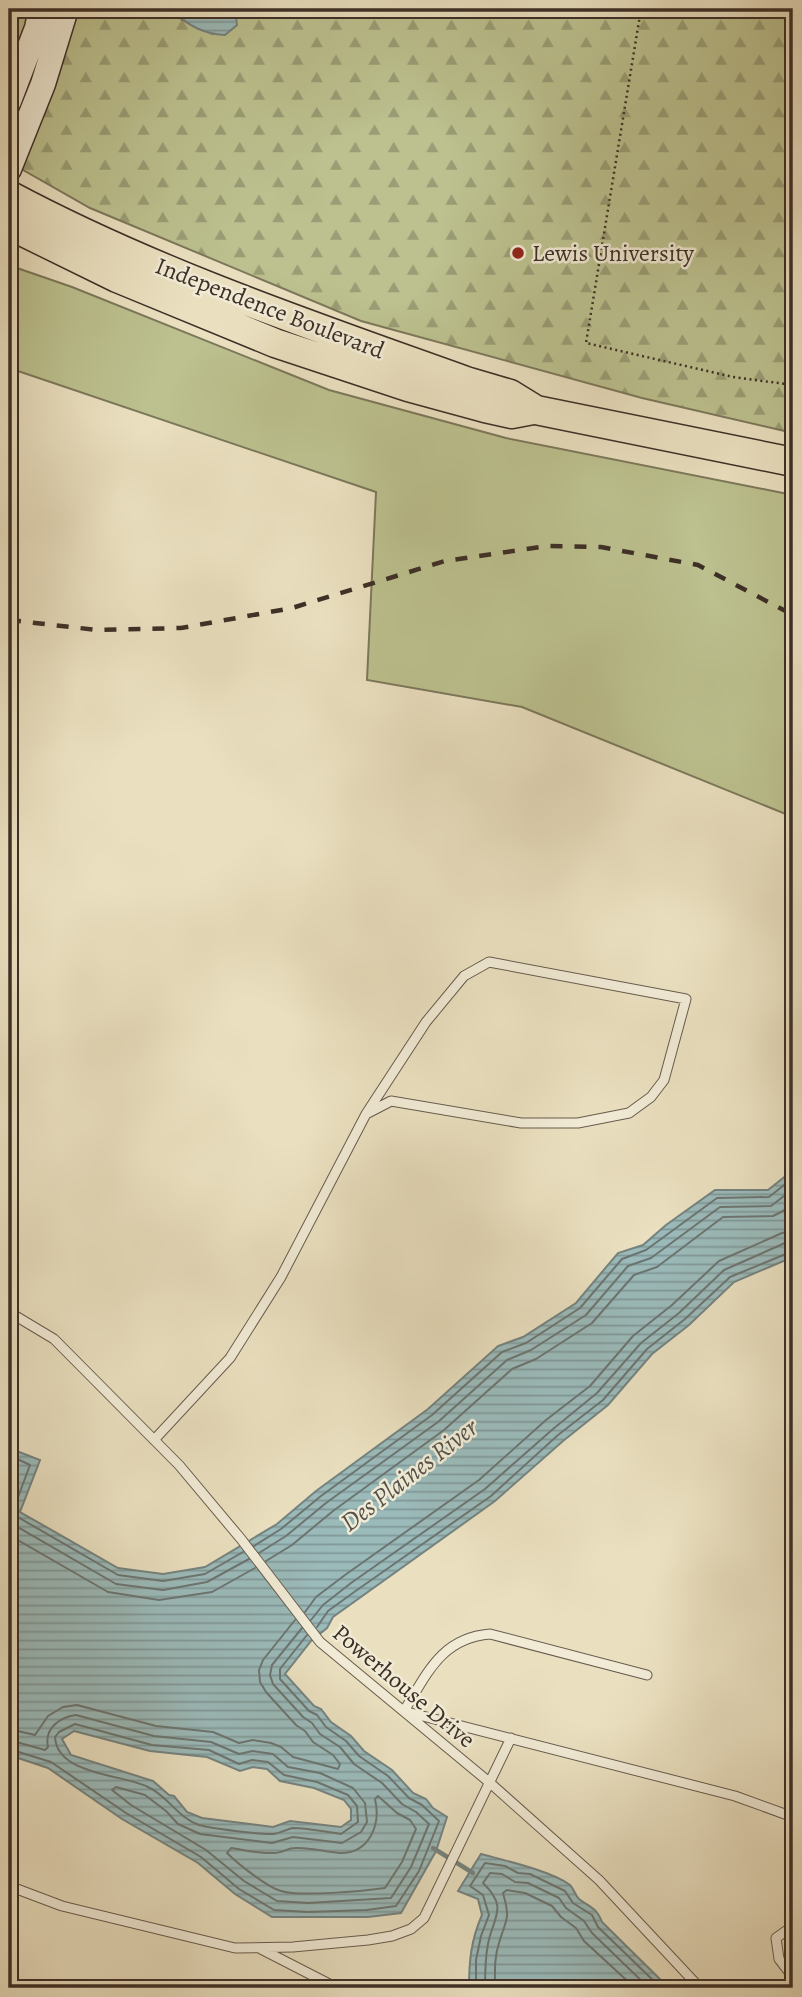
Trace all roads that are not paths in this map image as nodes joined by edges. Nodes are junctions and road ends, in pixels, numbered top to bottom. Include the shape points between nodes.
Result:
1 (41, 9) edge
2 (66, 9) edge
3 (9, 100) edge
4 (9, 169) edge
5 (9, 195) edge
6 (9, 225) edge
7 (536, 410) junction
8 (793, 462) edge
9 (366, 1114) junction
10 (9, 1312) edge
11 (154, 1440) junction
12 (647, 1675) dead end
13 (404, 1711) junction
14 (511, 1738) junction
15 (489, 1783) junction
16 (793, 1818) edge
17 (9, 1886) edge
18 (793, 1926) edge
19 (259, 1948) junction
20 (793, 1977) edge
21 (337, 1988) edge
22 (700, 1988) edge

1 - 3 street
2 - 4 street via 43,84
5 - 7 main road, Independence Boulevard via 195,282 510,394
6 - 7 main road, Independence Boulevard via 66,255 275,343 485,408 512,414
7 - 8 main road, Independence Boulevard
9 - 9 lane via 391,1101 521,1123 578,1123 629,1113 664,1080 686,999 489,962 464,975 426,1022
9 - 11 lane via 281,1277 230,1358
10 - 11 lane, Powerhouse Drive via 54,1339
11 - 13 lane, Powerhouse Drive via 241,1539 320,1642
12 - 13 lane via 490,1634 476,1635 455,1642 438,1658
13 - 14 lane
13 - 15 lane, Powerhouse Drive
14 - 15 lane
14 - 16 lane via 735,1796
15 - 19 lane via 424,1918 411,1929 368,1940
15 - 22 lane, Powerhouse Drive via 599,1880
17 - 19 lane via 62,1906 234,1948
18 - 20 lane via 776,1938 779,1959
19 - 21 lane

